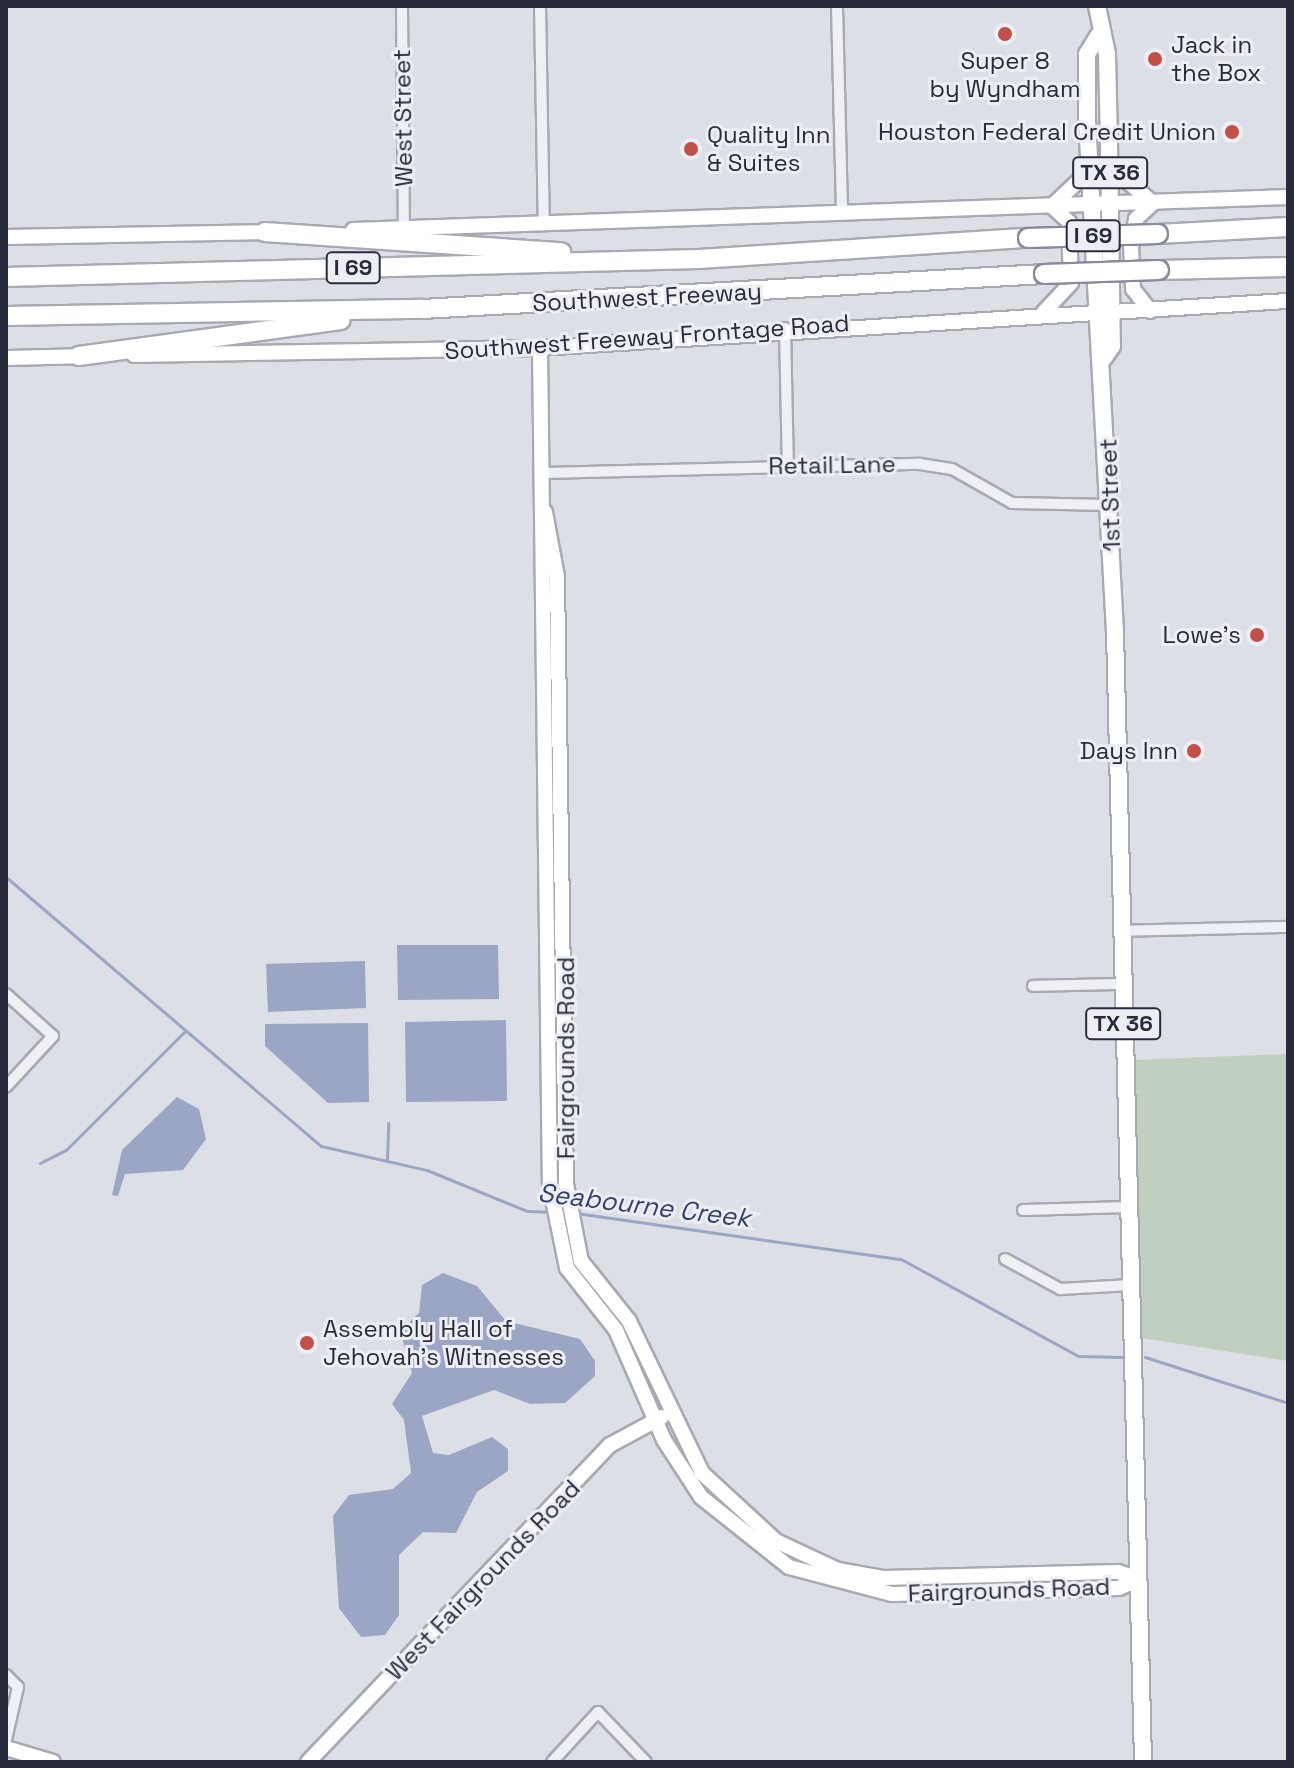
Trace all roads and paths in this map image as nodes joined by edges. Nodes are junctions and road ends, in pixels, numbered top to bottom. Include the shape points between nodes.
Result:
1 (402, 6) edge
2 (540, 6) edge
3 (837, 6) edge
4 (1097, 6) edge
5 (1098, 36) junction
6 (1109, 166) junction
7 (1089, 171) junction
8 (1288, 197) edge
9 (1153, 203) junction
10 (1091, 205) junction
11 (1110, 205) junction
12 (1052, 206) junction
13 (842, 212) junction
14 (544, 225) junction
15 (1288, 227) edge
16 (404, 229) junction
17 (265, 232) junction
18 (6, 237) edge
19 (699, 259) junction
20 (1288, 267) edge
21 (6, 277) edge
22 (1288, 301) edge
23 (422, 309) junction
24 (1150, 311) junction
25 (1104, 312) junction
26 (1043, 313) junction
27 (6, 316) edge
28 (785, 328) junction
29 (540, 348) junction
30 (79, 356) junction
31 (6, 358) edge
32 (788, 466) junction
33 (544, 473) junction
34 (1110, 505) junction
35 (545, 512) junction
36 (1288, 927) edge
37 (1120, 931) junction
38 (1122, 984) junction
39 (1033, 986) dead end
40 (6, 994) edge
41 (6, 1087) edge
42 (1128, 1207) junction
43 (1023, 1210) dead end
44 (1005, 1259) dead end
45 (1131, 1285) junction
46 (670, 1414) junction
47 (655, 1420) junction
48 (1139, 1579) junction
49 (6, 1675) edge
50 (6, 1740) edge
51 (6, 1748) edge
52 (53, 1762) edge
53 (308, 1762) edge
54 (552, 1762) edge
55 (646, 1762) edge
56 (1143, 1762) edge

1 - 16 street, West Street
2 - 14 street
3 - 13 street
4 - 5 main road, 1st Street / TX 36
5 - 6 main road, 1st Street / TX 36 via 1107,54
5 - 7 main road, 1st Street / TX 36 via 1087,54
6 - 9 street
6 - 11 main road, 1st Street / TX 36
7 - 10 main road, 1st Street / TX 36
7 - 12 street
8 - 9 street
9 - 11 street
9 - 24 street via 1136,219 1131,246 1133,289
10 - 11 street
10 - 12 street
10 - 25 main road, 1st Street / TX 36
11 - 25 main road, 1st Street / TX 36
12 - 13 street
12 - 26 street via 1071,230 1071,283
13 - 14 street
14 - 16 street
15 - 19 highway, Southwest Freeway / I 69, bridge
16 - 17 street
17 - 18 street
17 - 19 highway
19 - 21 highway, Southwest Freeway / I 69
20 - 23 highway, Southwest Freeway / I 69, bridge via 1044,274
22 - 24 street, Southwest Freeway Frontage Road
23 - 27 highway, Southwest Freeway / I 69
23 - 30 highway
24 - 25 street, Southwest Freeway Frontage Road
25 - 26 street, Southwest Freeway Frontage Road
25 - 34 main road, 1st Street / TX 36
26 - 28 street, Southwest Freeway Frontage Road
28 - 29 street, Southwest Freeway Frontage Road
28 - 32 street
29 - 30 street, Southwest Freeway Frontage Road
29 - 33 street, Fairgrounds Road
30 - 31 street, Southwest Freeway Frontage Road
32 - 33 street, Retail Lane
32 - 34 street, Retail Lane via 938,466 1012,503
33 - 35 street, Fairgrounds Road
34 - 37 main road, 1st Street / TX 36
35 - 46 street, Fairgrounds Road via 557,577 566,1184 573,1240 629,1321
35 - 47 street, Fairgrounds Road via 550,1185 558,1244 567,1268 620,1338
36 - 37 street
37 - 38 main road, TX 36
38 - 39 street
38 - 42 main road, TX 36
40 - 41 street via 53,1036
42 - 43 street
42 - 45 main road, TX 36
44 - 45 street via 1060,1289
45 - 48 main road, TX 36
46 - 47 street, West Fairgrounds Road
46 - 48 street, Fairgrounds Road via 731,1506 827,1566 884,1578 1118,1572
47 - 48 street, Fairgrounds Road via 722,1520 789,1567 827,1581 892,1594 1119,1588
47 - 53 street, West Fairgrounds Road via 610,1445
48 - 56 main road, TX 36
49 - 50 street via 18,1687
51 - 52 street
54 - 55 street via 598,1712

